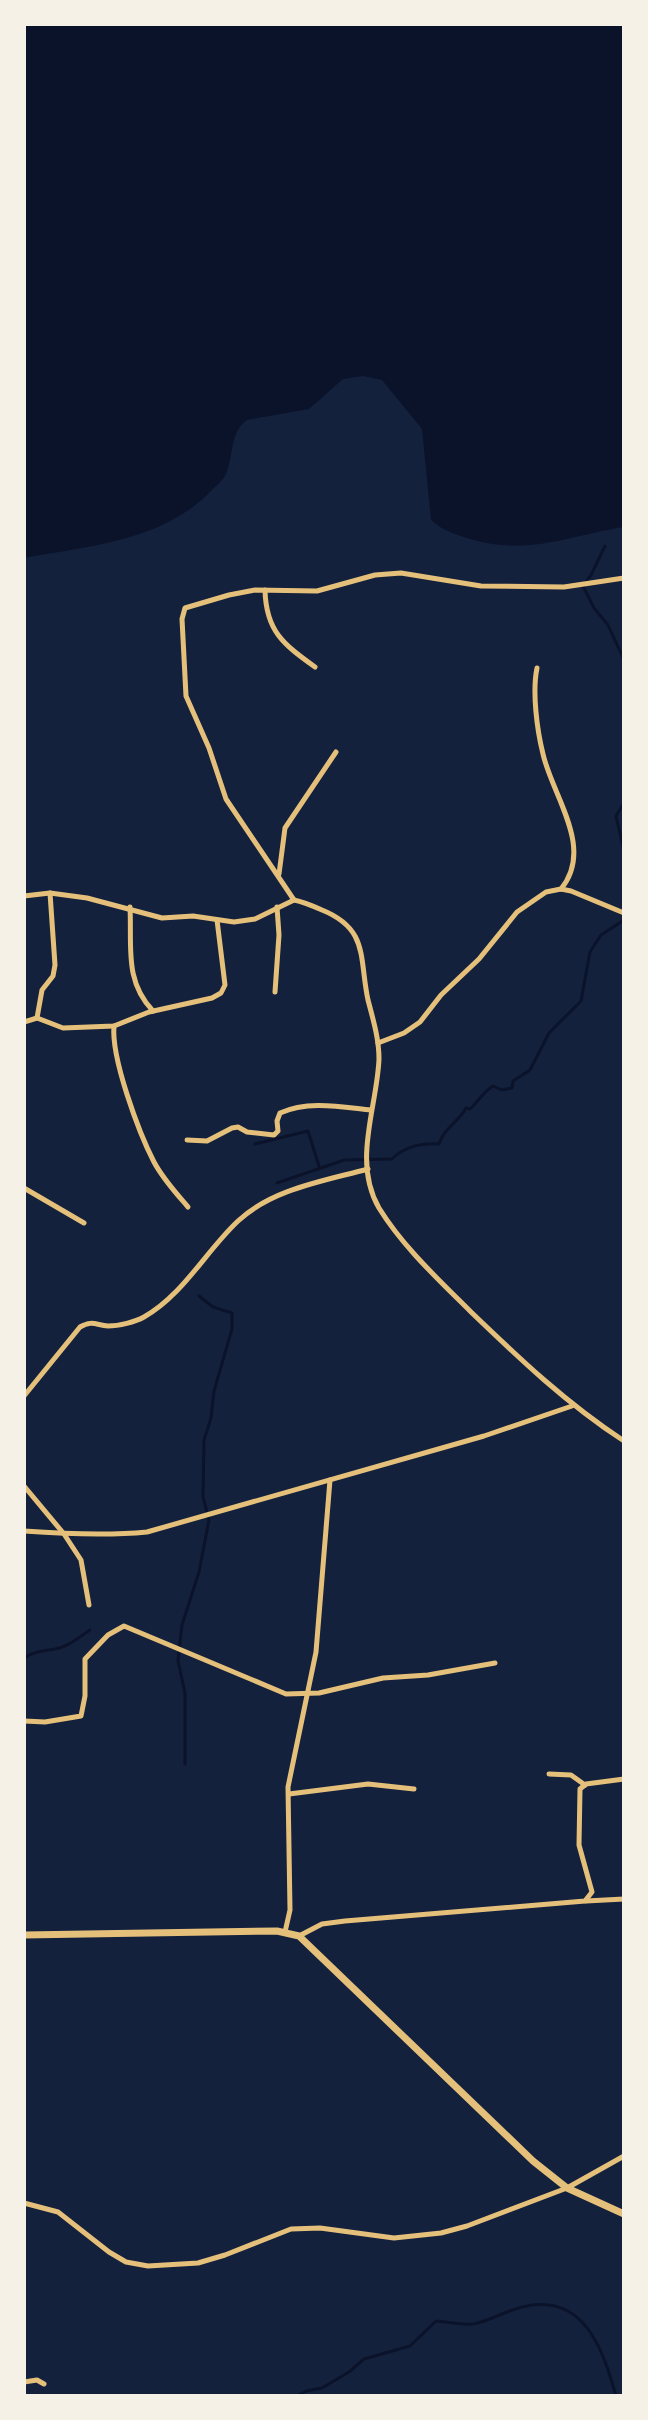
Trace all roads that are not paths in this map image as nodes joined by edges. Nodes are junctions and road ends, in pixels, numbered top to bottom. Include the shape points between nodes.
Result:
1 (624, 578) edge
2 (265, 590) junction
3 (315, 667) dead end
4 (537, 668) dead end
5 (336, 752) dead end
6 (279, 875) junction
7 (561, 889) junction
8 (50, 893) junction
9 (24, 896) edge
10 (294, 900) junction
11 (130, 907) junction
12 (277, 907) junction
13 (624, 913) edge
14 (217, 920) junction
15 (275, 992) dead end
16 (153, 1011) junction
17 (37, 1018) junction
18 (24, 1022) edge
19 (114, 1026) junction
20 (378, 1043) junction
21 (371, 1110) junction
22 (187, 1140) dead end
23 (368, 1169) junction
24 (24, 1188) edge
25 (188, 1207) dead end
26 (84, 1223) dead end
27 (24, 1396) edge
28 (572, 1406) junction
29 (624, 1441) edge
30 (330, 1480) junction
31 (24, 1486) edge
32 (24, 1531) edge
33 (64, 1534) junction
34 (89, 1605) dead end
35 (495, 1663) dead end
36 (309, 1694) junction
37 (24, 1721) edge
38 (549, 1774) dead end
39 (624, 1779) edge
40 (585, 1785) junction
41 (414, 1789) dead end
42 (289, 1794) junction
43 (624, 1899) edge
44 (585, 1901) junction
45 (285, 1932) junction
46 (24, 1935) edge
47 (299, 1936) junction
48 (624, 2156) edge
49 (567, 2188) junction
50 (24, 2203) edge
51 (624, 2214) edge
52 (24, 2382) edge
53 (44, 2384) dead end

1 - 2 street via 583,586 481,586 401,573 317,591
2 - 3 street via 270,625
2 - 6 street via 185,608 183,660 186,696 226,799
4 - 7 street via 534,690 542,753 571,826 570,869
5 - 6 street via 285,828
6 - 10 street
7 - 13 street
7 - 20 street via 546,892 517,912 420,1022
8 - 9 street
8 - 11 street
8 - 17 street via 55,965 42,990
10 - 12 street
10 - 20 street via 345,921 358,939
11 - 14 street via 162,918
11 - 16 street via 133,977
12 - 14 street via 243,922
12 - 15 street
14 - 16 street via 225,985 221,993
16 - 19 street
17 - 18 street
17 - 19 street via 63,1028
19 - 25 street via 118,1058 148,1148 162,1176
20 - 21 street
21 - 22 street via 297,1107 280,1113 274,1135 238,1127 207,1141
21 - 23 street
23 - 27 street via 256,1206 146,1316 80,1327
23 - 28 street via 379,1207 403,1241
24 - 26 street
28 - 29 street
28 - 30 street
30 - 33 street via 147,1532
30 - 36 street
31 - 33 street
32 - 33 street
33 - 34 street via 81,1560
35 - 36 street
36 - 37 street via 271,1690 124,1626 85,1659 81,1716
36 - 42 street
38 - 40 street via 571,1775
39 - 40 street
40 - 44 street via 580,1789 579,1845 592,1892
41 - 42 street via 368,1784
42 - 45 street via 290,1910
43 - 44 street
44 - 47 street via 345,1921 313,1927
45 - 46 street
45 - 47 street
47 - 49 street
48 - 49 street
49 - 50 street via 441,2233 394,2238 291,2229 198,2263 148,2266 109,2252 58,2212
49 - 51 street
52 - 53 street

